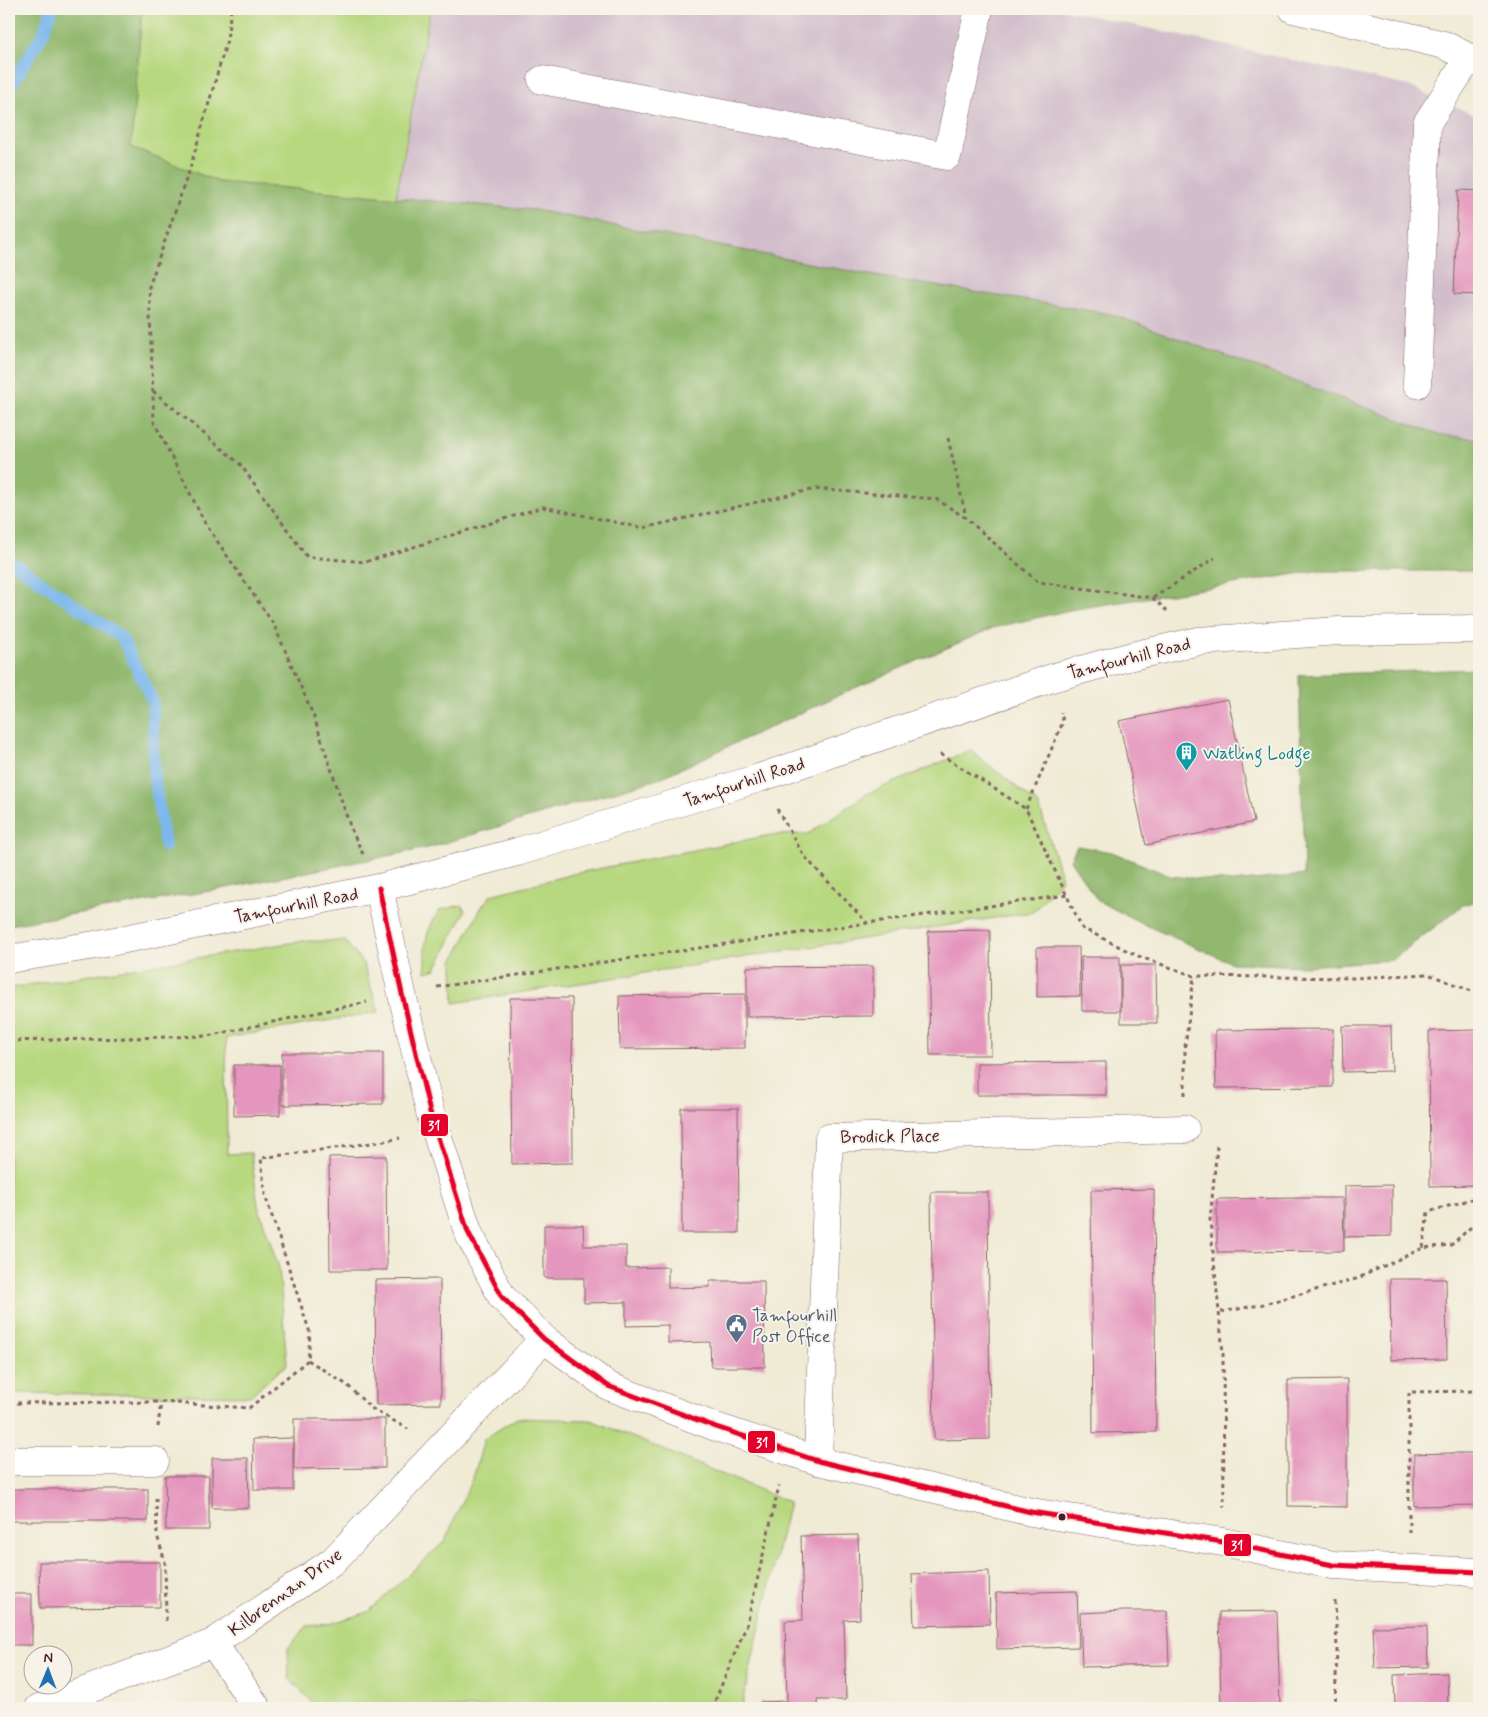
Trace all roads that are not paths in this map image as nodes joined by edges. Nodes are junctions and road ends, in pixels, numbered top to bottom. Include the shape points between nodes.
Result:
1 (980, 9) edge
2 (1293, 9) edge
3 (1474, 60) edge
4 (542, 80) dead end
5 (1416, 384) dead end
6 (1479, 629) edge
7 (379, 888) junction
8 (9, 960) edge
9 (1185, 1129) road end
10 (544, 1339) junction
11 (818, 1461) junction
12 (9, 1462) edge
13 (155, 1462) road end
14 (1479, 1572) edge
15 (213, 1644) junction
16 (39, 1708) edge
17 (257, 1708) edge

1 - 4 street via 947,156
2 - 3 street via 1444,45
3 - 5 street via 1426,123
6 - 7 street, Tamfourhill Road via 1339,631 1199,641 1132,656 1054,677 759,778 517,852
7 - 8 street, Tamfourhill Road
7 - 10 street via 436,1131 468,1232 502,1297
9 - 11 street, Brodick Place via 829,1138
10 - 11 street via 608,1386
10 - 15 street, Kilbrennan Drive via 333,1561
11 - 14 street via 1031,1512 1223,1542 1333,1565
12 - 13 street
15 - 16 street, Kilbrennan Drive
15 - 17 street

